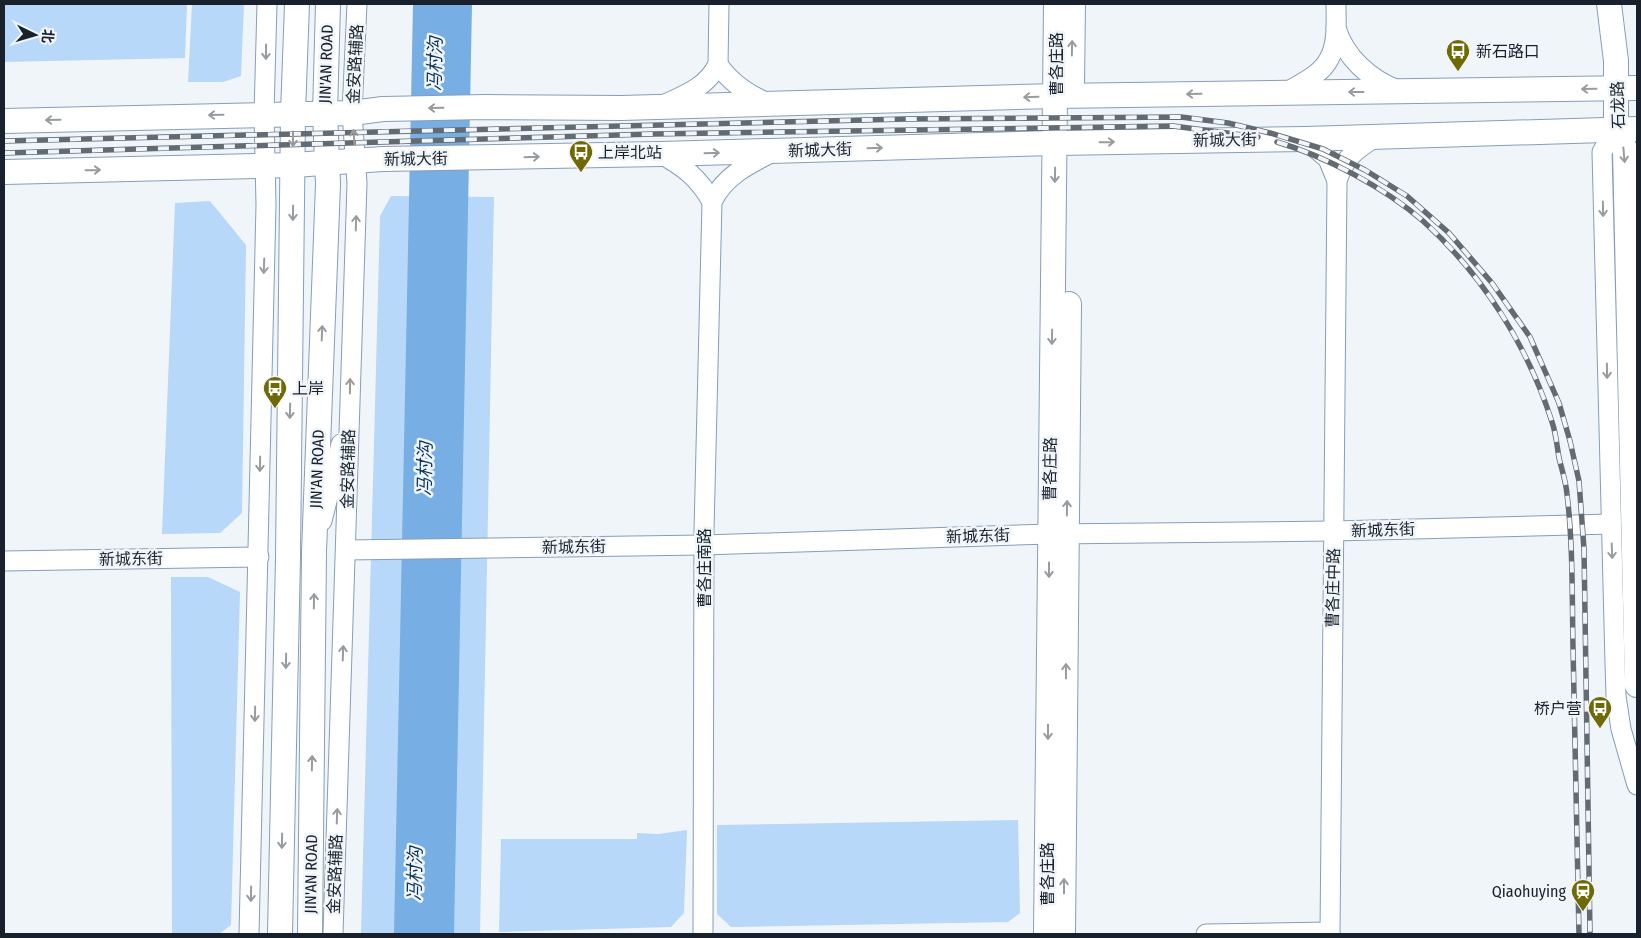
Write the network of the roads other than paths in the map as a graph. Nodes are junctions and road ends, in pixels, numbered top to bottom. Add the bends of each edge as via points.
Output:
1 (267, 4) edge
2 (298, 4) edge
3 (328, 4) edge
4 (357, 4) edge
5 (719, 4) edge
6 (1056, 4) edge
7 (1073, 4) edge
8 (1336, 4) edge
9 (1610, 4) edge
10 (1336, 28) junction
11 (718, 64) junction
12 (1627, 89) edge
13 (1402, 92) junction
14 (1285, 93) junction
15 (1064, 96) junction
16 (770, 104) junction
17 (658, 107) junction
18 (325, 113) junction
19 (352, 113) junction
20 (264, 114) junction
21 (293, 114) junction
22 (4, 121) edge
23 (1626, 129) edge
24 (1376, 137) junction
25 (1305, 139) junction
26 (1063, 143) junction
27 (775, 151) junction
28 (661, 154) junction
29 (356, 162) junction
30 (328, 163) junction
31 (266, 165) junction
32 (293, 165) junction
33 (4, 172) edge
34 (1337, 181) junction
35 (712, 202) junction
36 (350, 408) junction
37 (1611, 524) junction
38 (1333, 531) junction
39 (1058, 534) junction
40 (704, 545) junction
41 (346, 550) junction
42 (314, 552) junction
43 (259, 557) junction
44 (4, 561) edge
45 (1637, 684) edge
46 (1637, 785) edge
47 (1330, 933) edge
48 (249, 934) edge
49 (280, 934) edge
50 (310, 934) edge
51 (333, 934) edge
52 (703, 934) edge
53 (1046, 934) edge
54 (1064, 934) edge
55 (1206, 934) edge

1 -> 20 street
2 - 21 main road, JIN'AN ROAD
3 - 18 main road, JIN'AN ROAD
4 - 19 street, 金安路辅路
5 - 11 street
6 - 15 main road, 曹各庄路
15 -> 7 main road, 曹各庄路
8 - 10 street
9 - 12 main road, 石龙路 via 1616,61
10 - 13 street via 1339,38 1358,64 1382,84
10 - 14 street via 1330,59 1318,72
11 - 16 street via 742,90
11 - 17 street via 702,85
12 -> 13 main road
12 - 23 main road, 石龙路
13 -> 14 main road
14 -> 15 main road
15 -> 16 main road
15 - 26 main road, 曹各庄路
16 - 17 main road
17 -> 19 main road via 485,107 383,109
18 - 19 main road
18 - 21 main road
18 - 30 main road, JIN'AN ROAD
29 -> 19 street, 金安路辅路
20 - 21 main road
20 -> 22 main road
20 - 31 street
21 -> 32 main road, JIN'AN ROAD
23 - 24 main road, 新城大街
23 -> 37 street via 1602,152
23 -> 45 main road, 石龙路
24 - 25 main road, 新城大街
24 - 34 street, 曹各庄中路 via 1352,154 1341,167
26 -> 25 main road, 新城大街
25 - 34 street, 曹各庄中路 via 1328,159
27 -> 26 main road, 新城大街
26 - 39 main road, 曹各庄路
28 -> 27 main road, 新城大街
27 - 35 street via 732,176
29 -> 28 main road, 新城大街
28 - 35 street via 694,176
29 - 30 main road, 新城大街
36 -> 29 street, 金安路辅路
30 - 32 main road, 新城大街
42 -> 30 main road, JIN'AN ROAD
31 - 32 main road, 新城大街
33 -> 31 main road, 新城大街
31 -> 43 street
32 -> 49 main road, JIN'AN ROAD
34 - 38 street, 曹各庄中路
35 - 40 street, 曹各庄南路
36 - 41 street, 金安路辅路
36 - 42 street
37 - 38 street, 新城东街
37 -> 46 street via 1616,696
38 - 39 street, 新城东街
38 - 47 street, 曹各庄中路
39 - 40 street, 新城东街
39 -> 53 main road, 曹各庄路
54 -> 39 main road, 曹各庄路
40 - 41 street, 新城东街
40 - 52 street, 曹各庄南路
51 -> 41 street, 金安路辅路
50 -> 42 main road, JIN'AN ROAD
43 - 44 street, 新城东街
43 -> 48 street
47 - 55 street

